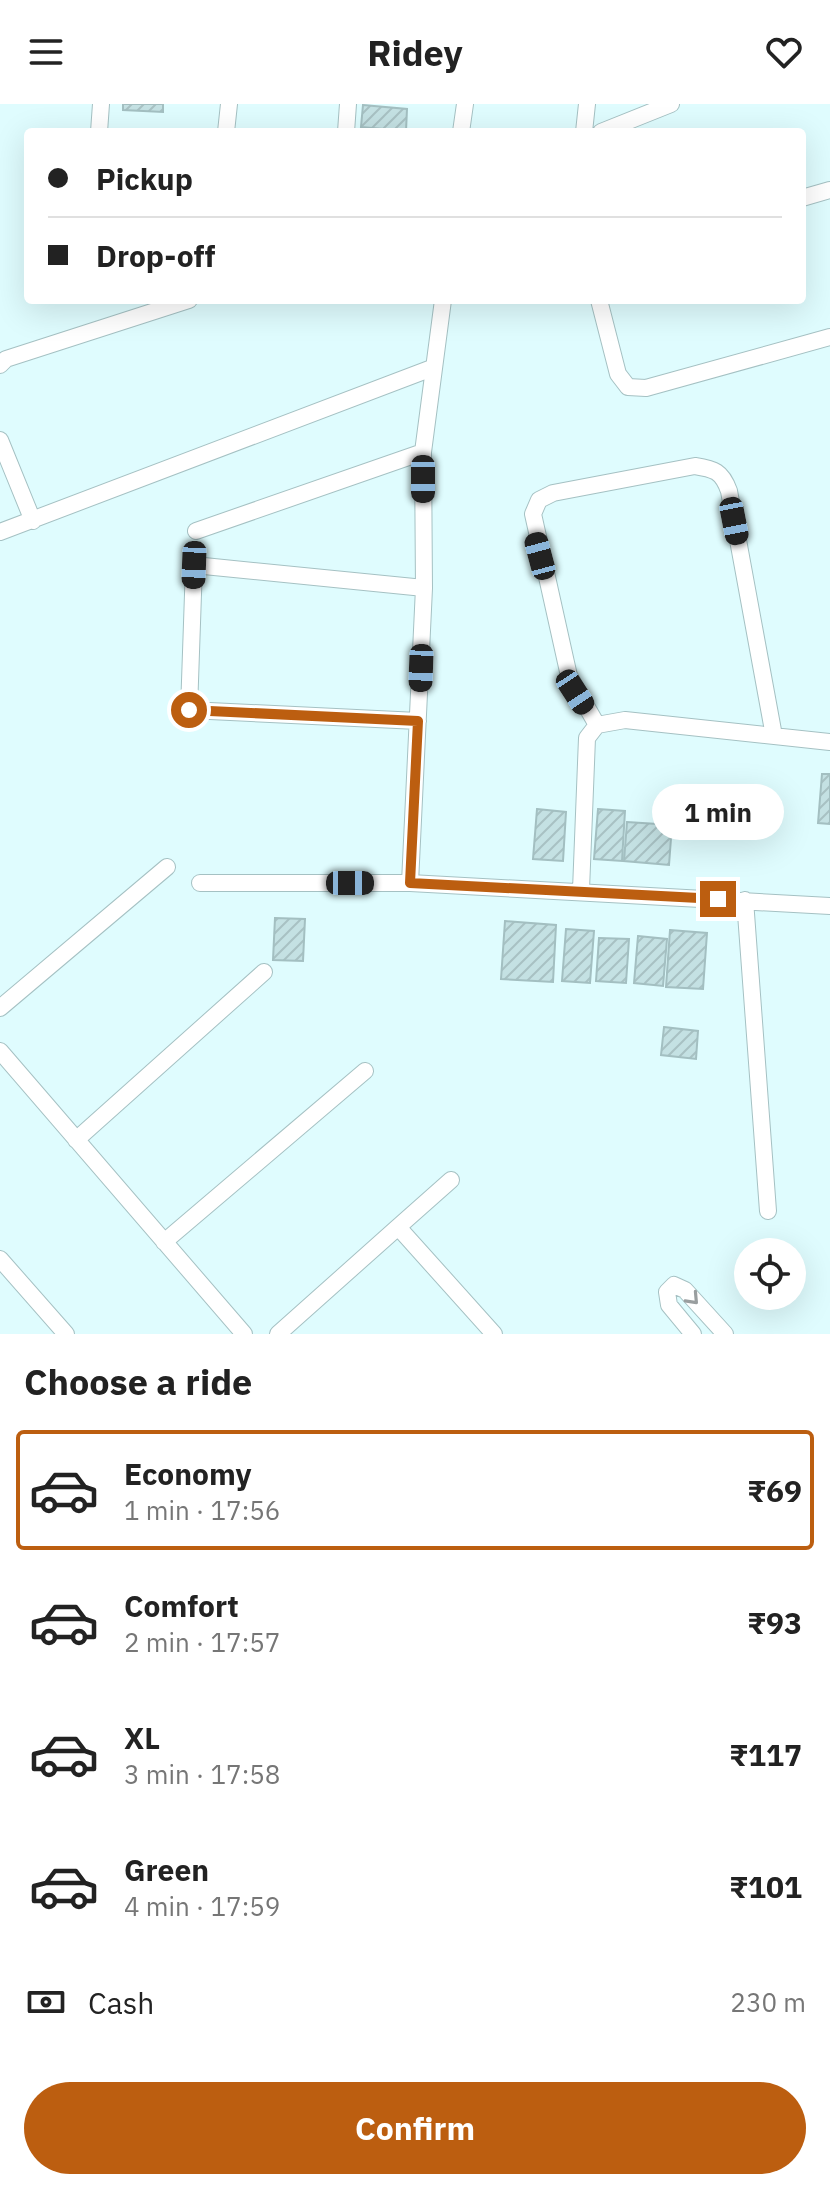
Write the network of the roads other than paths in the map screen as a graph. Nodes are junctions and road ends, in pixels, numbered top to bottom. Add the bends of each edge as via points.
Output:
1 (101, 104) edge
2 (229, 104) edge
3 (348, 104) edge
4 (465, 104) edge
5 (587, 104) edge
6 (671, 104) edge
7 (99, 128) edge
8 (226, 128) edge
9 (346, 128) edge
10 (462, 128) edge
11 (584, 128) edge
12 (611, 128) edge
13 (830, 190) edge
14 (806, 197) edge
15 (177, 304) edge
16 (442, 304) edge
17 (600, 304) edge
18 (830, 337) edge
19 (0, 365) edge
20 (432, 368) junction
21 (0, 440) edge
22 (423, 452) junction
23 (33, 521) junction
24 (196, 531) dead end
25 (0, 532) edge
26 (424, 588) junction
27 (418, 721) junction
28 (597, 725) junction
29 (774, 736) junction
30 (830, 742) edge
31 (167, 867) dead end
32 (200, 883) dead end
33 (410, 883) junction
34 (581, 890) junction
35 (745, 900) junction
36 (830, 906) edge
37 (264, 972) dead end
38 (0, 1008) edge
39 (0, 1051) edge
40 (365, 1071) dead end
41 (76, 1140) junction
42 (451, 1180) dead end
43 (768, 1211) dead end
44 (398, 1227) junction
45 (164, 1242) junction
46 (0, 1259) edge
47 (60, 1332) edge
48 (720, 1332) edge
49 (244, 1334) edge
50 (278, 1334) edge
51 (494, 1334) edge
52 (693, 1334) edge

1 - 7 street
2 - 8 street
3 - 9 street
4 - 10 street
5 - 11 street
6 - 12 street
13 - 14 street
15 - 19 street
16 - 20 street
17 - 18 street via 618,374 628,387 646,388
20 - 22 street
20 - 23 street
21 - 23 street
22 - 24 street
22 - 26 street
23 - 25 street
26 - 27 street
26 - 27 street via 194,565 189,710
27 - 33 street
28 - 29 street via 625,720
28 - 29 street via 569,676 533,514 539,500 553,493 695,466 714,469 729,491
28 - 34 street via 587,738
29 - 30 street
31 - 38 street
32 - 33 street
33 - 34 street
34 - 35 street
35 - 36 street
35 - 43 street
37 - 41 street
39 - 41 street
40 - 45 street
41 - 45 street
42 - 44 street
44 - 50 street
44 - 51 street
45 - 49 street
46 - 47 street
52 -> 48 street via 667,1301 674,1285 685,1290

